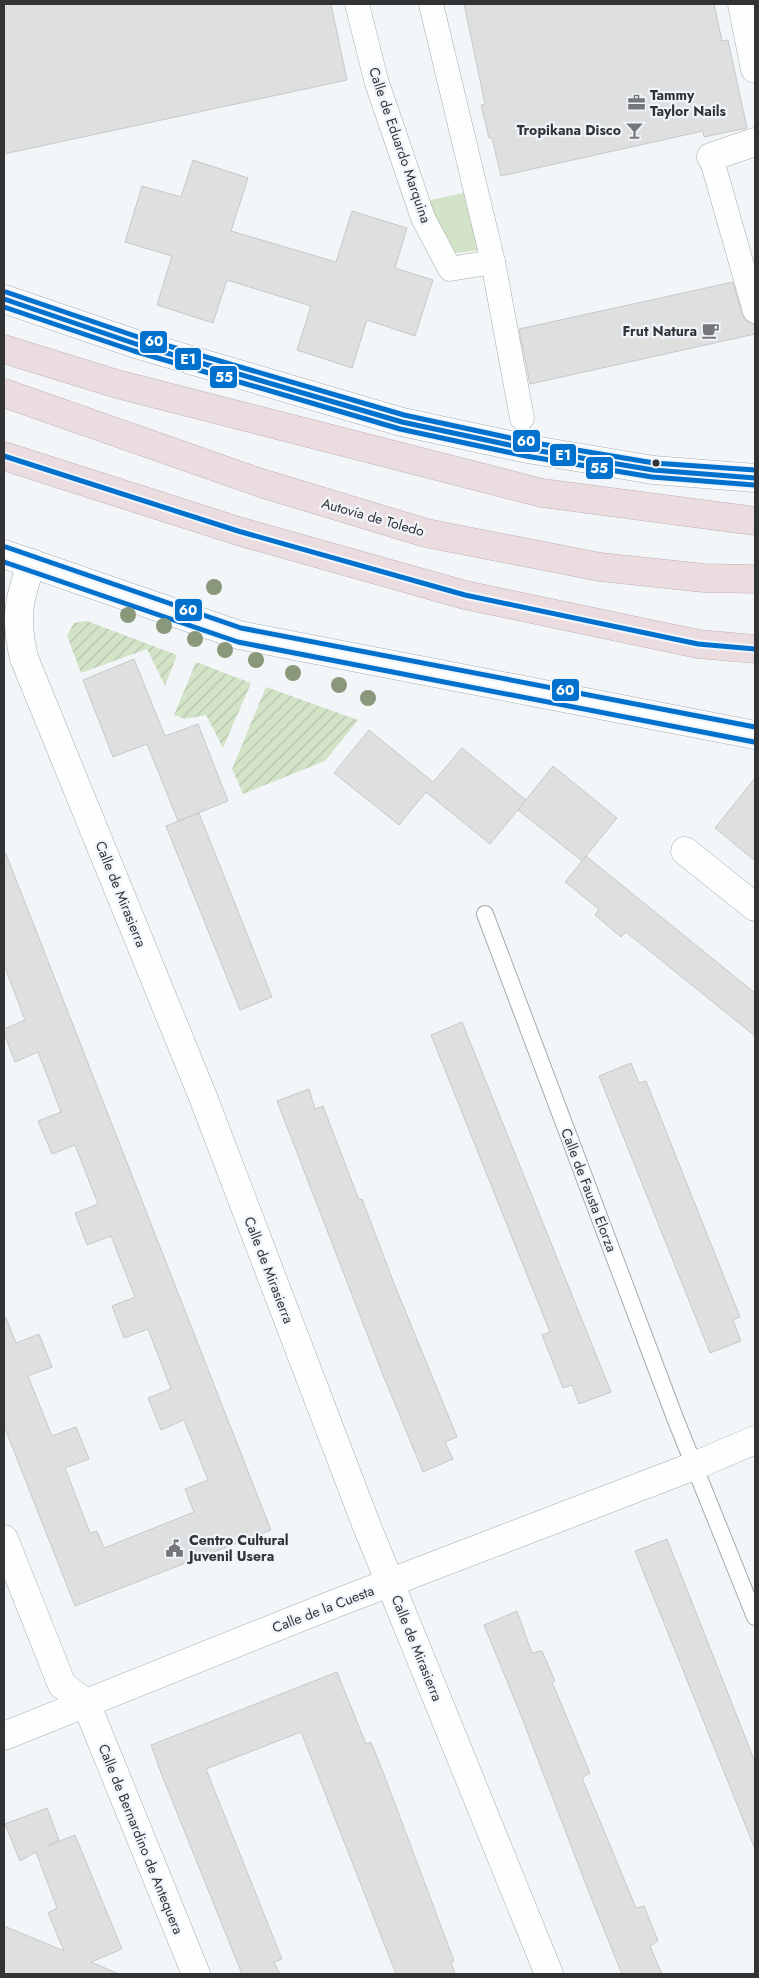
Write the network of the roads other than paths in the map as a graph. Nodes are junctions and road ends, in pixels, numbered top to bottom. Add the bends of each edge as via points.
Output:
1 (357, 4) edge
2 (431, 4) edge
3 (742, 4) edge
4 (755, 69) edge
5 (755, 142) edge
6 (711, 157) joint
7 (493, 262) junction
8 (4, 299) edge
9 (755, 311) edge
10 (4, 349) edge
11 (4, 393) edge
12 (522, 418) dead end
13 (4, 456) edge
14 (755, 478) edge
15 (755, 521) edge
16 (4, 554) edge
17 (32, 563) junction
18 (755, 579) edge
19 (10, 623) edge
20 (755, 649) edge
21 (755, 735) edge
22 (685, 851) dead end
23 (755, 907) edge
24 (485, 914) dead end
25 (755, 1440) edge
26 (694, 1466) junction
27 (4, 1538) edge
28 (390, 1583) junction
29 (755, 1617) edge
30 (86, 1703) junction
31 (4, 1736) edge
32 (196, 1974) edge
33 (549, 1974) edge

1 - 7 street, Calle de Eduardo Marquina via 376,80 423,218 450,269
2 - 7 street
3 - 4 street
5 - 6 street
6 - 9 street
7 - 12 street
8 - 14 street via 136,344 402,422 528,449 653,470
10 - 15 highway via 118,384 542,493
11 - 18 highway, Autovía de Toledo via 261,483 426,533 600,567 704,578
13 - 20 highway via 238,531 465,595 698,644
16 - 17 street
17 - 19 street, Calle de Mirasierra
17 - 21 street via 239,635
19 - 28 street, Calle de Mirasierra via 203,1097
22 - 23 street
24 - 26 lane, Calle de Fausta Elorza
25 - 26 street, Calle de la Cuesta
26 - 28 street, Calle de la Cuesta
26 - 29 lane, Calle de Fausta Elorza
27 - 30 street via 62,1685
28 - 30 street, Calle de la Cuesta
28 - 33 street, Calle de Mirasierra
30 - 31 street, Calle de la Cuesta
30 - 32 street, Calle de Bernardino de Antequera

